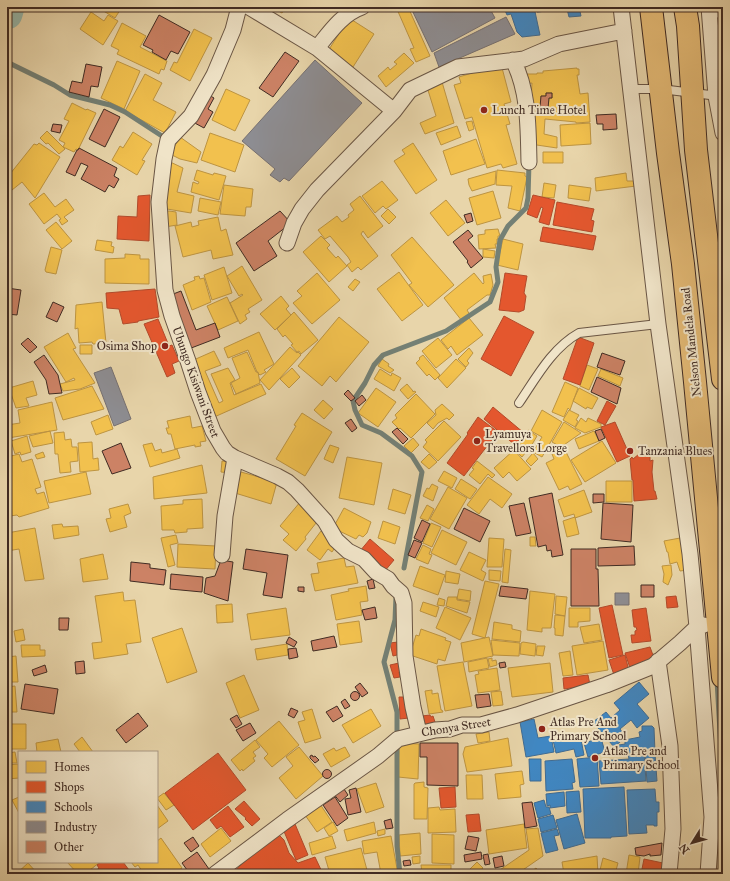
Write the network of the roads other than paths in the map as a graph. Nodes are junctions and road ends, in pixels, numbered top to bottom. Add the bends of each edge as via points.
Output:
1 (239, 7) edge
2 (249, 7) edge
3 (362, 7) edge
4 (621, 7) edge
5 (651, 7) edge
6 (685, 7) edge
7 (714, 11) edge
8 (624, 31) junction
9 (317, 48) junction
10 (513, 60) junction
11 (630, 89) junction
12 (661, 89) junction
13 (692, 94) junction
14 (720, 96) edge
15 (394, 111) junction
16 (723, 131) edge
17 (529, 162) dead end
18 (286, 243) dead end
19 (658, 324) junction
20 (723, 379) edge
21 (519, 403) dead end
22 (235, 458) junction
23 (222, 556) dead end
24 (718, 623) junction
25 (697, 627) junction
26 (658, 661) junction
27 (723, 677) edge
28 (418, 733) junction
29 (214, 874) edge
30 (669, 874) edge
31 (708, 874) edge

1 - 22 street, Ubungo Kisiwani Street via 233,30 210,81 190,116 168,140 159,202 165,290 172,316 214,431 223,448
2 - 9 street
3 - 9 street via 343,18
4 - 8 street
5 - 12 main road, Nelson Mandela Road
6 - 13 main road
7 - 14 street
8 - 10 street via 559,44 524,59
8 - 11 street
9 - 15 street
10 - 15 street via 458,67 410,90
10 - 17 street via 525,93
11 - 12 lane
11 - 19 street
12 - 13 lane
12 - 24 main road, Nelson Mandela Road via 685,287
13 - 14 lane
13 - 20 main road via 696,150
14 - 16 street
15 - 18 street via 316,190 294,223
19 - 21 lane via 579,332 544,366
19 - 25 street via 690,554
22 - 23 street via 225,516
22 - 28 street, Ubungo Kisiwani Street via 277,476 293,486 325,521 336,540 388,579 401,593 404,602 405,656
24 - 25 street
24 - 27 main road, Nelson Mandela Road
25 - 26 street, Chonya Street
25 - 31 street via 712,817
26 - 28 street, Chonya Street via 619,680 517,715 481,725 462,725
26 - 30 street via 670,746 673,829
28 - 29 street, Chonya Street via 398,739

